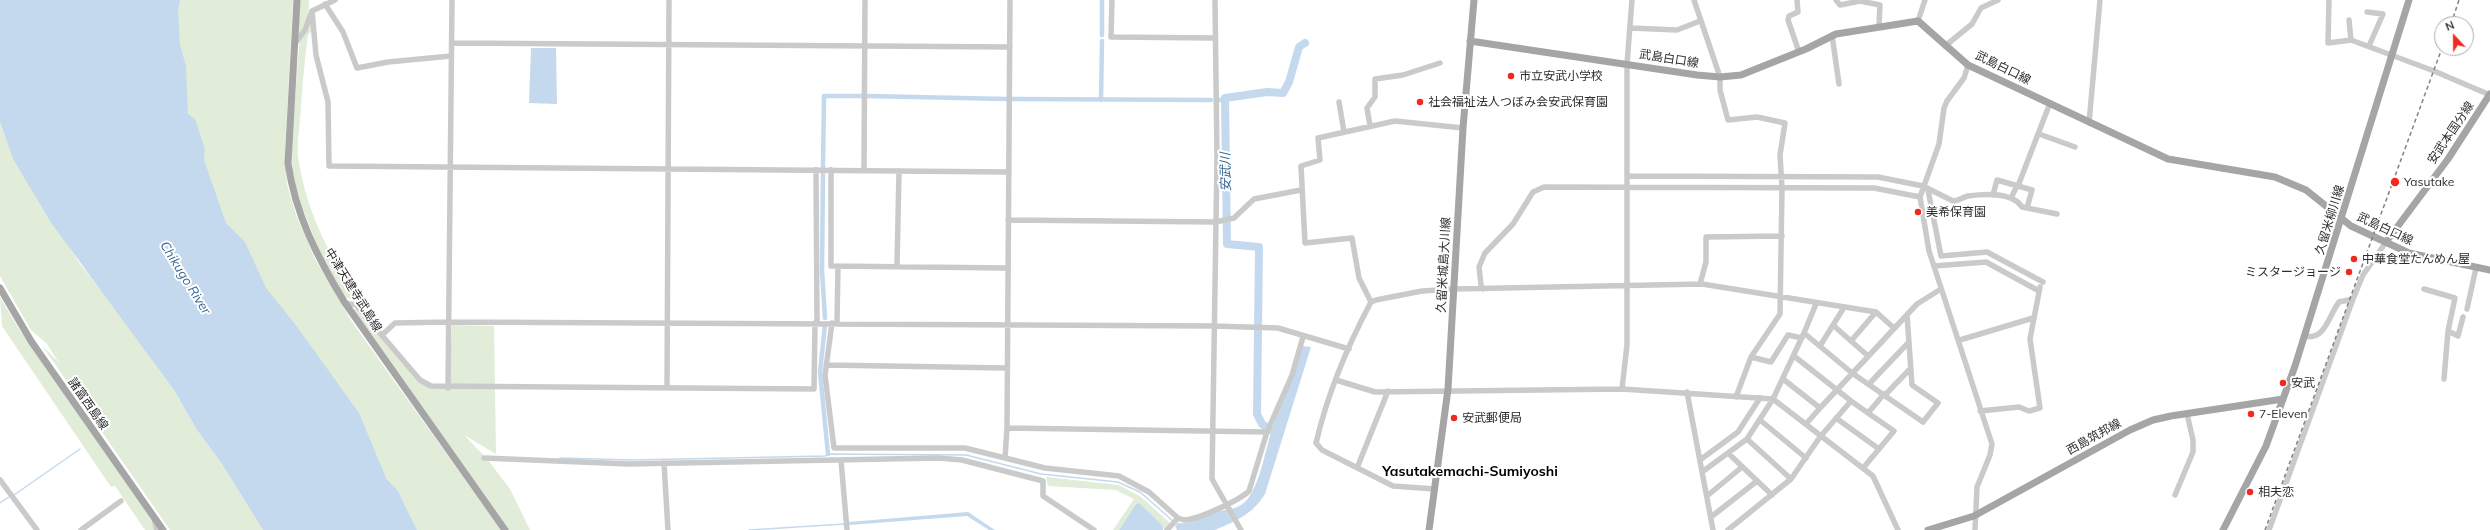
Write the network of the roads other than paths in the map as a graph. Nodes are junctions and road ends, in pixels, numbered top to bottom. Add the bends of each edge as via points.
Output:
1 (297, 0) edge
2 (335, 0) edge
3 (452, 0) edge
4 (669, 0) edge
5 (865, 0) edge
6 (1010, 0) edge
7 (1112, 0) edge
8 (1215, 0) edge
9 (1474, 0) edge
10 (1632, 0) edge
11 (1694, 0) edge
12 (1797, 0) edge
13 (1836, 0) edge
14 (1925, 0) edge
15 (1998, 0) edge
16 (2100, 0) edge
17 (2329, 0) edge
18 (2408, 0) edge
19 (325, 4) junction
20 (312, 11) junction
21 (2367, 12) dead end
22 (2349, 20) dead end
23 (1700, 21) junction
24 (1918, 21) junction
25 (1880, 25) junction
26 (1630, 28) junction
27 (1832, 35) junction
28 (1215, 38) junction
29 (2351, 40) junction
30 (1470, 41) junction
31 (452, 43) junction
32 (669, 43) junction
33 (294, 45) junction
34 (865, 46) junction
35 (1945, 46) junction
36 (2369, 46) junction
37 (1010, 47) junction
38 (1799, 52) junction
39 (2391, 54) junction
40 (451, 56) junction
41 (1440, 63) dead end
42 (1627, 64) junction
43 (1968, 64) junction
44 (1720, 77) junction
45 (1839, 84) dead end
46 (2490, 95) edge
47 (1339, 102) dead end
48 (2050, 103) junction
49 (2089, 123) junction
50 (1370, 126) junction
51 (1463, 128) junction
52 (1344, 132) junction
53 (2039, 134) junction
54 (2075, 147) dead end
55 (451, 168) junction
56 (668, 170) junction
57 (816, 170) junction
58 (831, 170) junction
59 (864, 170) junction
60 (899, 170) junction
61 (1009, 172) junction
62 (1626, 176) junction
63 (1782, 178) junction
64 (1627, 186) junction
65 (2018, 186) junction
66 (1782, 188) junction
67 (1925, 188) junction
68 (1301, 190) junction
69 (1992, 195) junction
70 (1920, 196) junction
71 (2011, 198) junction
72 (2027, 208) junction
73 (2057, 214) dead end
74 (2342, 219) junction
75 (1008, 220) junction
76 (1218, 221) junction
77 (1782, 236) junction
78 (2386, 242) junction
79 (838, 266) junction
80 (897, 266) junction
81 (1934, 266) junction
82 (1007, 268) junction
83 (2476, 268) junction
84 (2490, 270) edge
85 (1700, 284) junction
86 (1625, 285) junction
87 (2041, 287) junction
88 (0, 288) edge
89 (1483, 289) junction
90 (1941, 289) junction
91 (2424, 289) dead end
92 (1454, 290) junction
93 (1782, 298) junction
94 (2353, 299) junction
95 (1371, 302) junction
96 (344, 303) junction
97 (1816, 304) junction
98 (1843, 309) junction
99 (2467, 309) dead end
100 (1876, 312) junction
101 (1907, 315) junction
102 (2463, 317) dead end
103 (2033, 318) junction
104 (449, 322) junction
105 (666, 322) junction
106 (815, 323) junction
107 (834, 323) junction
108 (1006, 324) junction
109 (1214, 326) junction
110 (1834, 326) junction
111 (1894, 328) junction
112 (2448, 331) junction
113 (382, 335) junction
114 (1803, 336) junction
115 (2305, 336) junction
116 (1303, 337) junction
117 (1851, 340) junction
118 (1960, 340) junction
119 (1908, 342) junction
120 (1820, 346) junction
121 (1349, 349) junction
122 (1794, 356) junction
123 (1868, 356) junction
124 (1751, 358) junction
125 (826, 365) junction
126 (1006, 368) junction
127 (1910, 369) junction
128 (1852, 373) junction
129 (1783, 379) junction
130 (2444, 379) dead end
131 (1336, 380) junction
132 (1869, 384) junction
133 (448, 388) junction
134 (667, 388) junction
135 (1448, 389) junction
136 (1622, 389) junction
137 (1837, 389) junction
138 (1388, 391) junction
139 (1687, 392) junction
140 (1884, 395) junction
141 (1736, 397) junction
142 (1760, 398) junction
143 (1773, 399) junction
144 (2283, 399) junction
145 (1851, 401) junction
146 (1820, 408) junction
147 (1980, 411) junction
148 (1868, 413) junction
149 (2187, 414) junction
150 (1836, 418) junction
151 (1760, 420) junction
152 (1806, 424) junction
153 (1006, 428) junction
154 (1213, 430) junction
155 (1267, 432) junction
156 (1735, 434) junction
157 (1820, 437) junction
158 (1745, 441) junction
159 (1879, 449) junction
160 (1728, 453) junction
161 (484, 458) dead end
162 (1005, 458) junction
163 (1806, 458) junction
164 (842, 460) junction
165 (1700, 460) junction
166 (664, 463) junction
167 (1742, 467) junction
168 (1864, 467) junction
169 (1357, 468) junction
170 (1702, 472) junction
171 (1792, 479) junction
172 (0, 480) edge
173 (1757, 481) junction
174 (1435, 489) junction
175 (1772, 495) junction
176 (2175, 495) dead end
177 (1706, 496) junction
178 (121, 501) dead end
179 (1229, 505) junction
180 (153, 516) junction
181 (1974, 516) junction
182 (1711, 517) junction
183 (1178, 518) junction
184 (1168, 528) edge
185 (37, 530) edge
186 (80, 530) edge
187 (157, 530) edge
188 (163, 530) edge
189 (505, 530) edge
190 (668, 530) edge
191 (847, 530) edge
192 (1094, 530) edge
193 (1241, 530) edge
194 (1429, 530) edge
195 (1713, 530) edge
196 (1728, 530) edge
197 (1898, 530) edge
198 (1928, 530) edge
199 (1974, 530) edge
200 (2222, 530) edge
201 (2269, 530) edge

1 - 33 main road, 中津天建寺武島線
2 - 19 street
3 - 31 street
4 - 32 street
5 - 34 street
6 - 37 street
7 - 28 street via 1111,37
8 - 28 street
9 - 30 main road, 久留米城島大川線
10 - 26 street
11 - 23 street
12 - 38 street via 1798,12 1789,16 1788,20
13 - 25 street via 1840,5 1860,1 1880,5
14 - 24 street
15 - 35 street via 1980,8 1972,24
16 - 49 street
17 - 29 street via 2328,43
18 - 39 main road, 久留米柳川線
19 - 20 street
19 - 40 street via 343,32 357,68 388,62
20 - 33 street via 305,30
20 - 55 street via 316,55 328,102 329,166
21 - 36 street via 2382,14
22 - 29 street
23 - 26 street via 1676,30
23 - 44 street
24 - 25 main road, 武島白口線
24 - 35 main road, 武島白口線
25 - 27 main road, 武島白口線
26 - 42 street
27 - 38 main road, 武島白口線
27 - 45 street
28 - 76 street
29 - 36 street
30 - 42 main road, 武島白口線
30 - 51 main road, 久留米城島大川線
31 - 32 street
31 - 40 street
32 - 34 street
32 - 56 street
33 - 96 main road, 中津天建寺武島線 via 288,146 291,185 312,244
34 - 37 street
34 - 59 street
35 - 43 main road, 武島白口線
36 - 39 street
37 - 61 street
38 - 44 main road, 武島白口線 via 1741,75
39 - 46 street
39 - 74 main road, 久留米柳川線
40 - 55 street
41 - 50 street via 1403,74 1375,78 1374,98 1367,108
42 - 44 main road, 武島白口線
42 - 62 street
43 - 48 main road, 武島白口線
43 - 67 street via 1964,78 1945,104 1939,144
44 - 63 street via 1720,90 1728,120 1757,117 1786,123 1780,155
46 - 78 main road, 安武本国分線 via 2448,159
47 - 52 street
48 - 49 main road, 武島白口線
48 - 53 street
49 - 74 main road, 武島白口線 via 2168,159 2275,177 2306,190
50 - 51 street via 1395,121
50 - 52 street
51 - 92 main road, 久留米城島大川線
52 - 68 street via 1318,138 1320,160 1301,166
53 - 54 street
53 - 65 street
55 - 56 street
55 - 104 street
56 - 57 street
56 - 105 street
57 - 58 street
57 - 106 street
58 - 59 street
58 - 79 street via 831,266
59 - 60 street
60 - 61 street
60 - 80 street
61 - 75 street
62 - 63 street
62 - 64 street
63 - 66 street
63 - 67 street via 1878,177
64 - 66 street
64 - 86 street
64 - 89 street via 1544,188 1533,192 1513,224 1485,253 1479,267
65 - 69 street via 1997,180
65 - 71 street
65 - 72 street via 2033,191
66 - 70 street via 1874,188
66 - 77 street
67 - 69 street via 1953,201 1966,196
67 - 70 street
67 - 87 street via 1941,256 1987,252
68 - 76 street via 1254,198 1234,218
68 - 95 street via 1305,243 1352,238 1359,278
69 - 71 street
70 - 81 street
71 - 72 street
72 - 73 street
74 - 78 main road, 武島白口線 via 2351,226
74 - 115 main road, 久留米柳川線
75 - 76 street
75 - 82 street
76 - 109 street
77 - 85 street via 1706,237 1706,262
77 - 93 street
78 - 83 main road, 武島白口線 via 2409,253
78 - 94 street via 2363,275
79 - 80 street
79 - 107 street
80 - 82 street
81 - 87 street via 1986,262
81 - 90 street
82 - 108 street
83 - 84 main road, 武島白口線
83 - 99 street
85 - 86 street
85 - 93 street
86 - 89 street
86 - 136 street via 1627,345
87 - 103 street
88 - 180 main road, 諸富西島線 via 31,341
89 - 92 street
90 - 101 street via 1928,296
90 - 118 street
91 - 112 street via 2455,298
92 - 95 street via 1422,291
92 - 135 main road, 久留米城島大川線
93 - 97 street
93 - 124 street via 1780,314
94 - 115 street via 2339,302 2320,334 2313,338
94 - 201 street
95 - 121 street
96 - 113 street via 356,305
96 - 189 main road, 中津天建寺武島線
97 - 98 street
97 - 114 street
98 - 100 street
98 - 110 street
100 - 111 street
100 - 117 street
101 - 111 street
101 - 119 street
102 - 112 street via 2458,336
103 - 118 street
103 - 147 street via 2030,339 2040,408 2030,411 2018,407
104 - 105 street
104 - 113 street via 395,323
104 - 133 street
105 - 106 street
105 - 134 street
106 - 107 street
106 - 134 street via 814,389
107 - 108 street
107 - 125 street
108 - 109 street
108 - 126 street
109 - 116 street via 1278,328
109 - 154 street
110 - 117 street
110 - 120 street
111 - 123 street
112 - 130 street
113 - 133 street via 420,380 431,386
114 - 120 street
114 - 122 street
114 - 124 street via 1788,335 1771,362
115 - 144 main road, 久留米柳川線
116 - 121 street
116 - 155 street via 1292,375
117 - 123 street
118 - 147 street
119 - 127 street
119 - 132 street
120 - 128 street
121 - 131 street
122 - 129 street
122 - 137 street
123 - 128 street
124 - 141 street
125 - 126 street
125 - 162 street via 834,448 965,448
126 - 153 street
127 - 140 street
127 - 140 street via 1912,385 1938,403 1923,422
128 - 132 street
128 - 137 street
129 - 143 street
129 - 146 street
131 - 138 street via 1375,392
131 - 169 street via 1316,443 1322,450
132 - 140 street
133 - 134 street
135 - 136 street
135 - 138 street
135 - 174 main road, 久留米城島大川線
136 - 139 street
137 - 145 street
137 - 146 street
138 - 169 street
139 - 141 street
139 - 165 street
140 - 148 street
141 - 142 street
142 - 143 street
142 - 156 street
143 - 151 street
143 - 152 street
144 - 149 main road, 西島筑邦線
144 - 200 main road, 久留米柳川線 via 2266,446
145 - 148 street
145 - 150 street
146 - 152 street
147 - 181 street via 1992,449 1977,488
148 - 159 street via 1894,431
149 - 176 street via 2193,440 2192,452
149 - 181 main road, 西島筑邦線 via 2153,420 2132,429
150 - 157 street
150 - 159 street
151 - 158 street
151 - 163 street
152 - 157 street
153 - 154 street
153 - 162 street
154 - 155 street
154 - 179 street via 1212,479
155 - 179 street via 1249,491
156 - 158 street
156 - 165 street
157 - 163 street
157 - 168 street
158 - 160 street
158 - 171 street
159 - 168 street
160 - 167 street
160 - 170 street
161 - 166 street
162 - 183 street via 1045,468 1119,476 1149,492
163 - 171 street
164 - 166 street
164 - 191 street
164 - 192 street via 938,458 995,467 1043,481 1043,496
165 - 170 street
166 - 190 street
167 - 173 street
167 - 177 street
168 - 197 street via 1874,476
169 - 174 street via 1393,486
170 - 177 street
171 - 175 street
172 - 185 street
173 - 175 street
173 - 182 street
174 - 194 main road, 久留米城島大川線
175 - 196 street
177 - 182 street
178 - 186 street
179 - 183 street via 1190,520
179 - 193 street
180 - 187 street
180 - 188 main road, 諸富西島線
181 - 198 main road, 西島筑邦線
181 - 199 street
182 - 195 street
183 - 184 street

